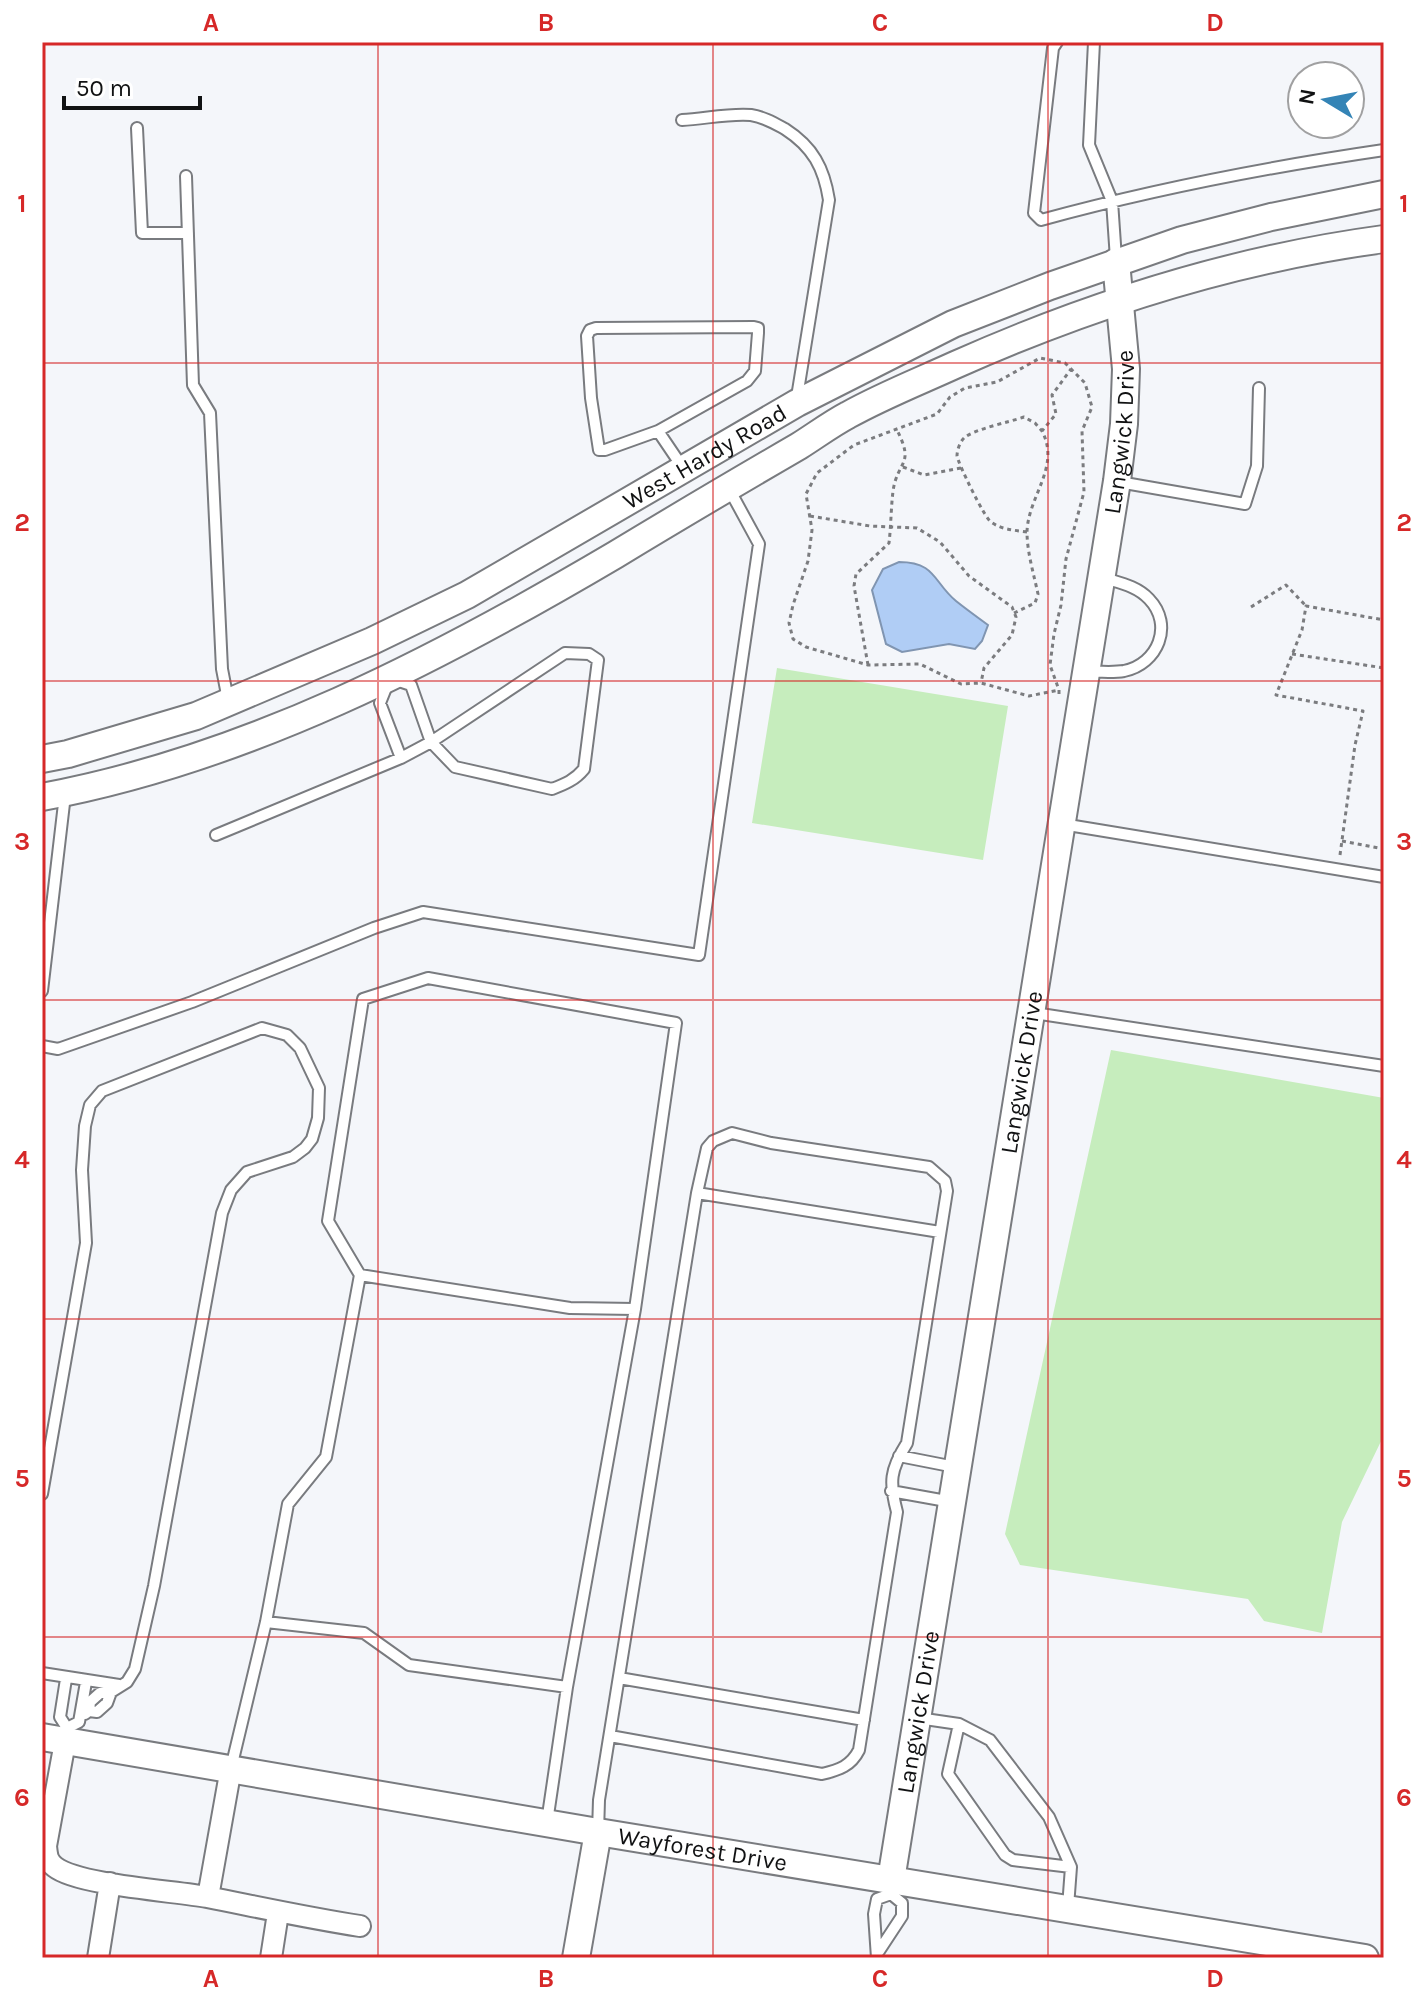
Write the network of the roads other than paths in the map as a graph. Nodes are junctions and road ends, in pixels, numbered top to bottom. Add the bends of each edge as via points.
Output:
1 (1057, 42) edge
2 (1094, 42) edge
3 (682, 120) dead end
4 (137, 128) dead end
5 (1384, 150) edge
6 (186, 176) dead end
7 (1384, 194) edge
8 (1112, 201) junction
9 (188, 233) junction
10 (1384, 239) edge
11 (1116, 262) junction
12 (1120, 299) junction
13 (1259, 388) dead end
14 (797, 403) junction
15 (658, 431) junction
16 (803, 444) junction
17 (683, 468) junction
18 (1117, 481) junction
19 (728, 487) junction
20 (1102, 578) junction
21 (372, 641) junction
22 (1085, 672) junction
23 (390, 678) junction
24 (228, 702) junction
25 (431, 742) junction
26 (68, 754) junction
27 (401, 758) junction
28 (42, 759) edge
29 (53, 795) edge
30 (1061, 824) junction
31 (216, 835) dead end
32 (1384, 877) edge
33 (42, 991) edge
34 (1030, 1012) junction
35 (42, 1046) edge
36 (1384, 1066) edge
37 (697, 1193) junction
38 (940, 1232) junction
39 (360, 1275) junction
40 (635, 1309) junction
41 (48, 1431) edge
42 (899, 1456) junction
43 (957, 1467) junction
44 (891, 1491) junction
45 (42, 1494) edge
46 (952, 1502) junction
47 (266, 1622) junction
48 (42, 1673) edge
49 (619, 1678) junction
50 (66, 1679) junction
51 (86, 1682) junction
52 (567, 1687) junction
53 (115, 1689) junction
54 (84, 1714) junction
55 (917, 1718) junction
56 (864, 1720) junction
57 (959, 1724) junction
58 (58, 1736) edge
59 (610, 1736) junction
60 (231, 1768) junction
61 (547, 1823) junction
62 (598, 1832) junction
63 (1071, 1867) junction
64 (110, 1883) junction
65 (891, 1887) junction
66 (208, 1897) junction
67 (1068, 1909) junction
68 (278, 1913) junction
69 (360, 1926) dead end
70 (1297, 1952) edge
71 (878, 1954) edge
72 (98, 1958) edge
73 (271, 1958) edge
74 (576, 1958) edge
75 (1365, 1958) edge

1 - 8 lane via 1034,213 1041,220
2 - 8 lane via 1089,145
3 - 14 lane via 750,115 769,120 799,138 825,177 829,200
4 - 9 lane via 142,233
5 - 8 lane via 1267,167
6 - 9 lane
7 - 11 street, West Hardy Road via 1271,217
8 - 11 lane
9 - 24 lane via 193,385 210,413
10 - 12 street, West Hardy Road via 1273,258
11 - 12 street, Langwick Drive
11 - 14 street, West Hardy Road via 953,324
12 - 16 street, West Hardy Road via 936,373 849,414
12 - 18 street, Langwick Drive via 1126,369
13 - 18 lane via 1257,466 1245,504
14 - 16 street
14 - 17 street, West Hardy Road
15 - 15 lane via 599,450 591,398 590,330 758,328 753,376
15 - 17 lane
16 - 19 street, West Hardy Road
17 - 21 street, West Hardy Road via 467,595
18 - 20 street, Langwick Drive
19 - 23 street, West Hardy Road
19 - 35 lane via 759,544 699,955 423,912 192,1002 58,1049
20 - 22 street, Langwick Drive
20 - 22 lane via 1134,587 1147,597 1162,619 1161,636 1140,665
21 - 23 street
21 - 24 street, West Hardy Road
22 - 30 street, Langwick Drive
23 - 25 lane via 411,685
23 - 27 lane via 380,703
23 - 29 street, West Hardy Road via 211,750
24 - 26 street, West Hardy Road
25 - 25 lane via 455,767 552,789 577,778 584,769 598,660 589,654 565,653
25 - 27 lane
26 - 28 street, West Hardy Road
26 - 29 street
27 - 31 lane
29 - 33 lane
30 - 32 lane
30 - 34 street, Langwick Drive
34 - 36 lane
34 - 43 street, Langwick Drive
37 - 38 lane
37 - 38 lane via 707,1148 732,1133 929,1167 945,1181 947,1191
37 - 49 lane
38 - 42 lane via 907,1443
39 - 40 lane via 570,1308
39 - 40 lane via 328,1221 363,999 428,978 676,1023
39 - 47 lane via 326,1457 288,1504
40 - 52 lane
41 - 45 lane
41 - 53 lane via 86,1243 82,1170 87,1113 95,1098 262,1028 279,1030 300,1048 319,1088 315,1129 300,1153 247,1172 231,1190 222,1213 154,1586 135,1669
42 - 43 lane
42 - 44 lane
43 - 46 street, Langwick Drive
44 - 46 lane
44 - 56 lane via 897,1512
46 - 55 street, Langwick Drive
47 - 52 lane via 364,1633 409,1665
47 - 60 lane
48 - 50 lane
49 - 56 lane
49 - 59 lane
50 - 51 lane
50 - 58 lane
51 - 53 lane
51 - 54 lane
52 - 61 lane
53 - 54 lane via 97,1712
54 - 58 lane
55 - 57 lane
55 - 65 street, Langwick Drive
56 - 59 lane via 855,1758 822,1774
57 - 63 lane via 990,1740 1049,1817
57 - 63 lane via 948,1774 1005,1855
58 - 60 street, Wayforest Drive
58 - 64 street via 47,1858 70,1874
59 - 62 lane
60 - 61 street, Wayforest Drive
60 - 66 street
61 - 62 street, Wayforest Drive
62 - 65 street, Wayforest Drive
62 - 74 street
63 - 67 lane
64 - 66 street
64 - 72 street
65 - 67 street, Wayforest Drive
65 - 71 lane via 877,1899 874,1914
65 - 71 lane via 902,1903 902,1916
66 - 68 street
67 - 70 street, Wayforest Drive
68 - 69 street
68 - 73 street
70 - 75 street, Wayforest Drive

